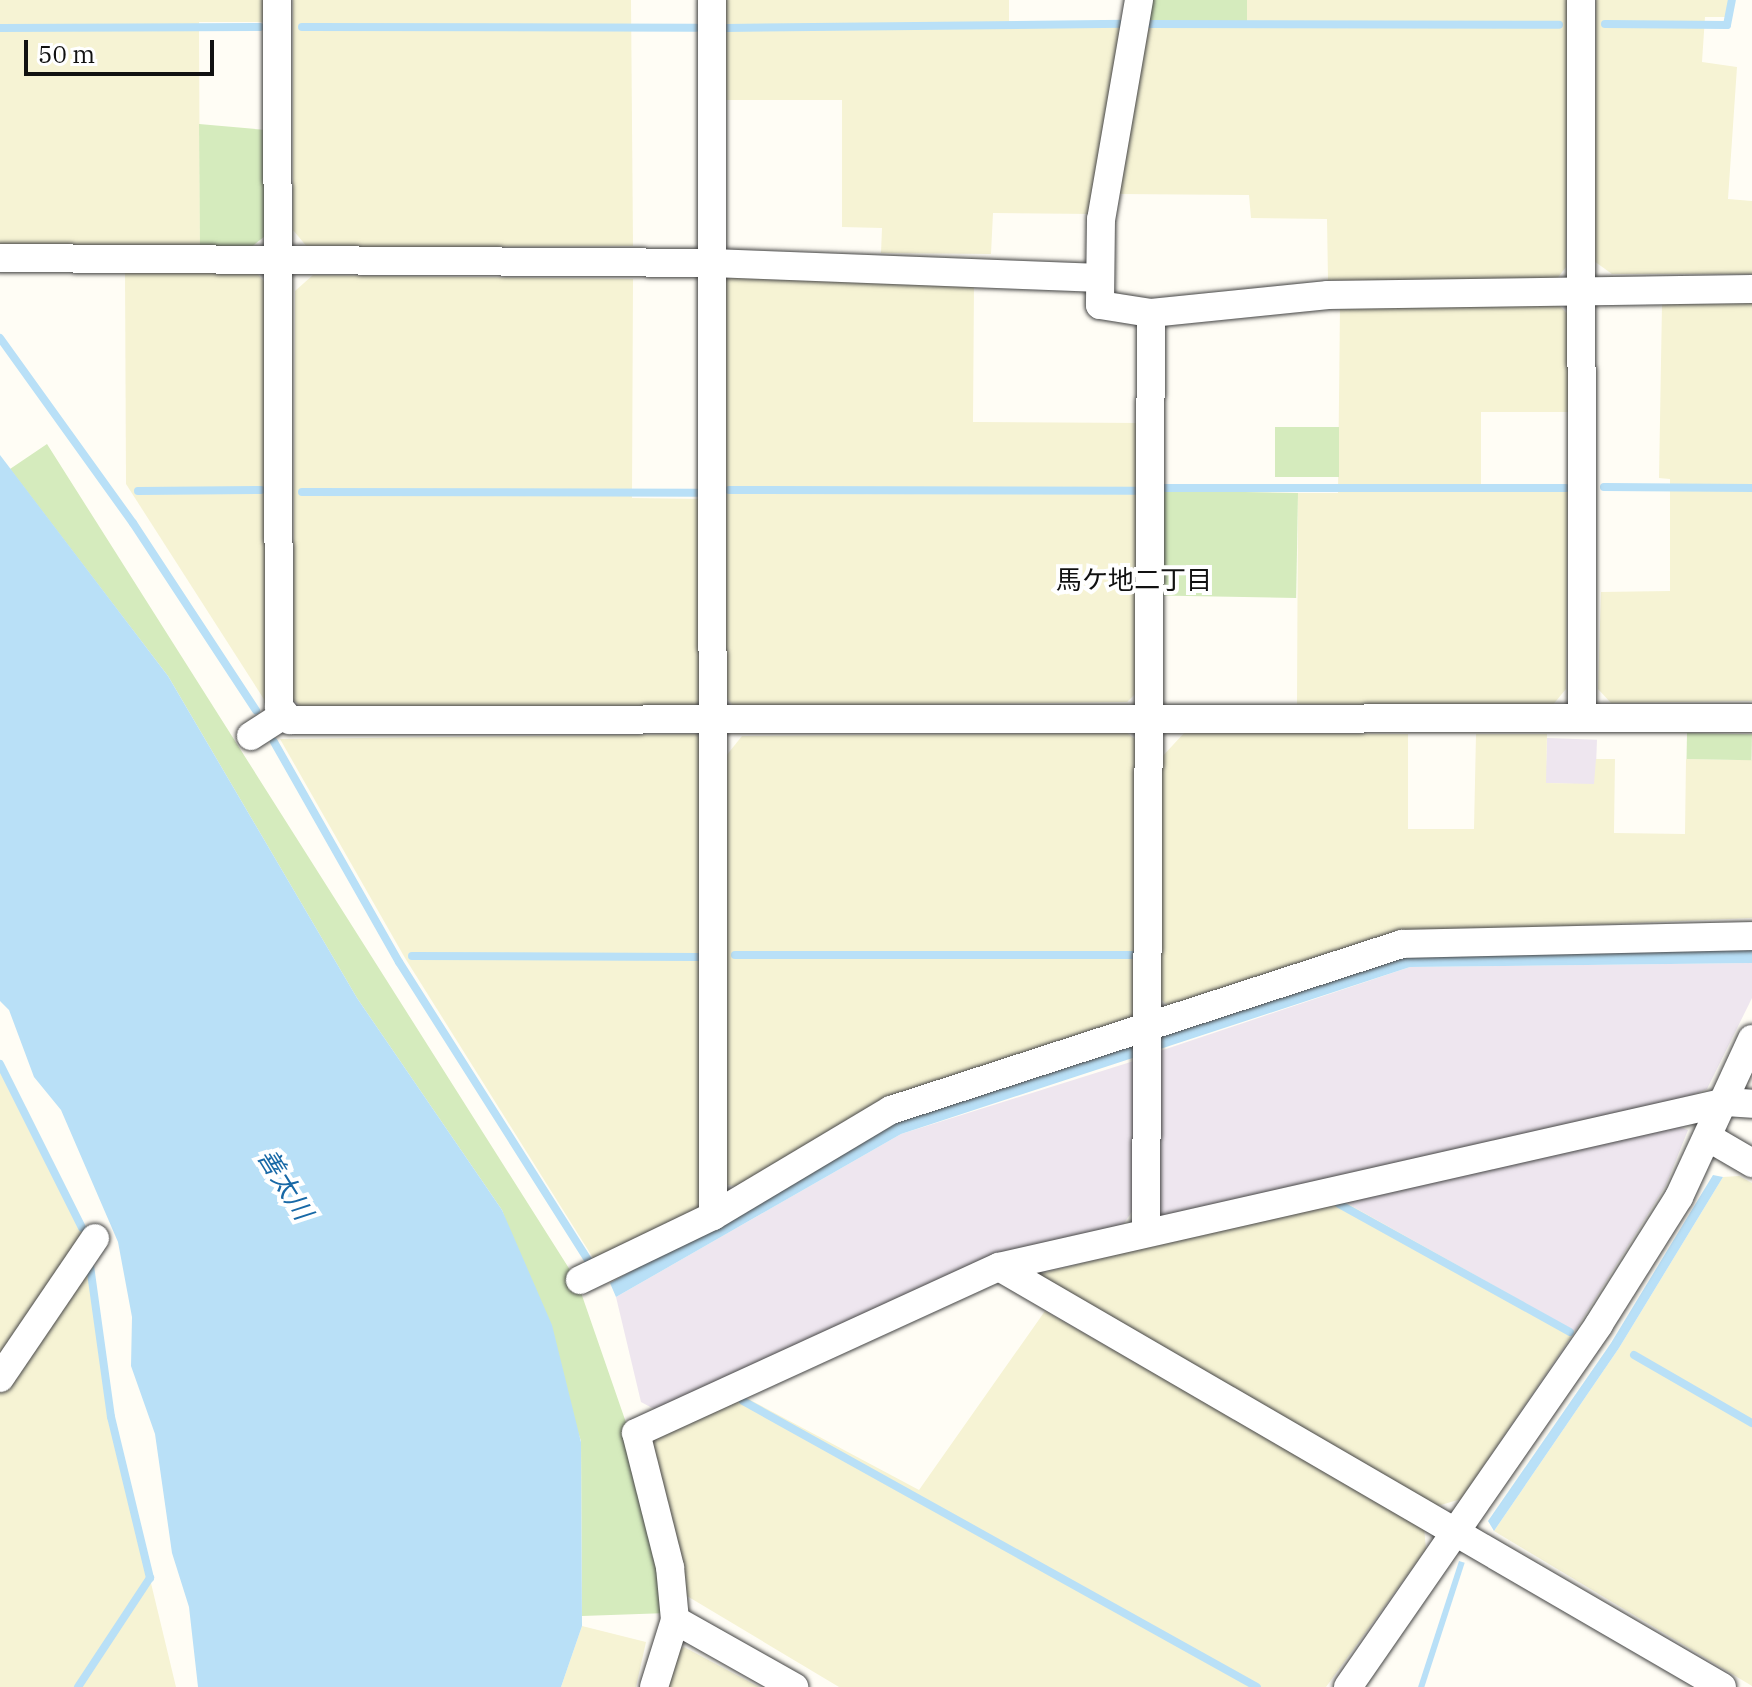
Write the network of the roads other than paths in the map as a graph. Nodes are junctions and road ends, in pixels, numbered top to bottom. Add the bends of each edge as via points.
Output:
1 (277, 0) edge
2 (712, 0) edge
3 (1139, 0) edge
4 (1581, 0) edge
5 (0, 258) edge
6 (280, 260) junction
7 (713, 263) junction
8 (1100, 278) junction
9 (1752, 289) edge
10 (1581, 293) junction
11 (1151, 313) junction
12 (285, 714) junction
13 (1582, 718) junction
14 (1752, 718) edge
15 (1149, 722) junction
16 (714, 723) junction
17 (251, 736) dead end
18 (1752, 936) edge
19 (1149, 1030) junction
20 (1752, 1039) edge
21 (1739, 1103) edge
22 (1709, 1138) junction
23 (1752, 1163) edge
24 (713, 1216) junction
25 (1146, 1233) junction
26 (95, 1238) dead end
27 (999, 1267) junction
28 (580, 1280) dead end
29 (0, 1378) edge
30 (1458, 1532) junction
31 (675, 1620) junction
32 (1709, 1684) edge
33 (654, 1687) edge
34 (794, 1687) edge
35 (1348, 1687) edge

1 - 6 street
2 - 7 street
3 - 8 street via 1101,219
4 - 10 street
5 - 6 street
6 - 7 street
6 - 12 street via 279,707
7 - 8 street
7 - 16 street
8 - 11 street via 1100,305
9 - 10 street
10 - 11 street via 1328,295
10 - 13 street
11 - 15 street
12 - 16 street via 290,720
12 - 17 street
13 - 14 street
13 - 15 street
15 - 16 street
15 - 19 street
16 - 24 street
18 - 19 street via 1402,944
19 - 24 street via 891,1110
19 - 25 street
20 - 21 street
21 - 22 street
21 - 25 street
22 - 23 street
22 - 30 street via 1679,1197 1599,1324
24 - 28 street
25 - 27 street
26 - 29 street
27 - 30 street
27 - 31 street via 636,1433 670,1567
30 - 32 street
30 - 35 street
31 - 33 street
31 - 34 street

